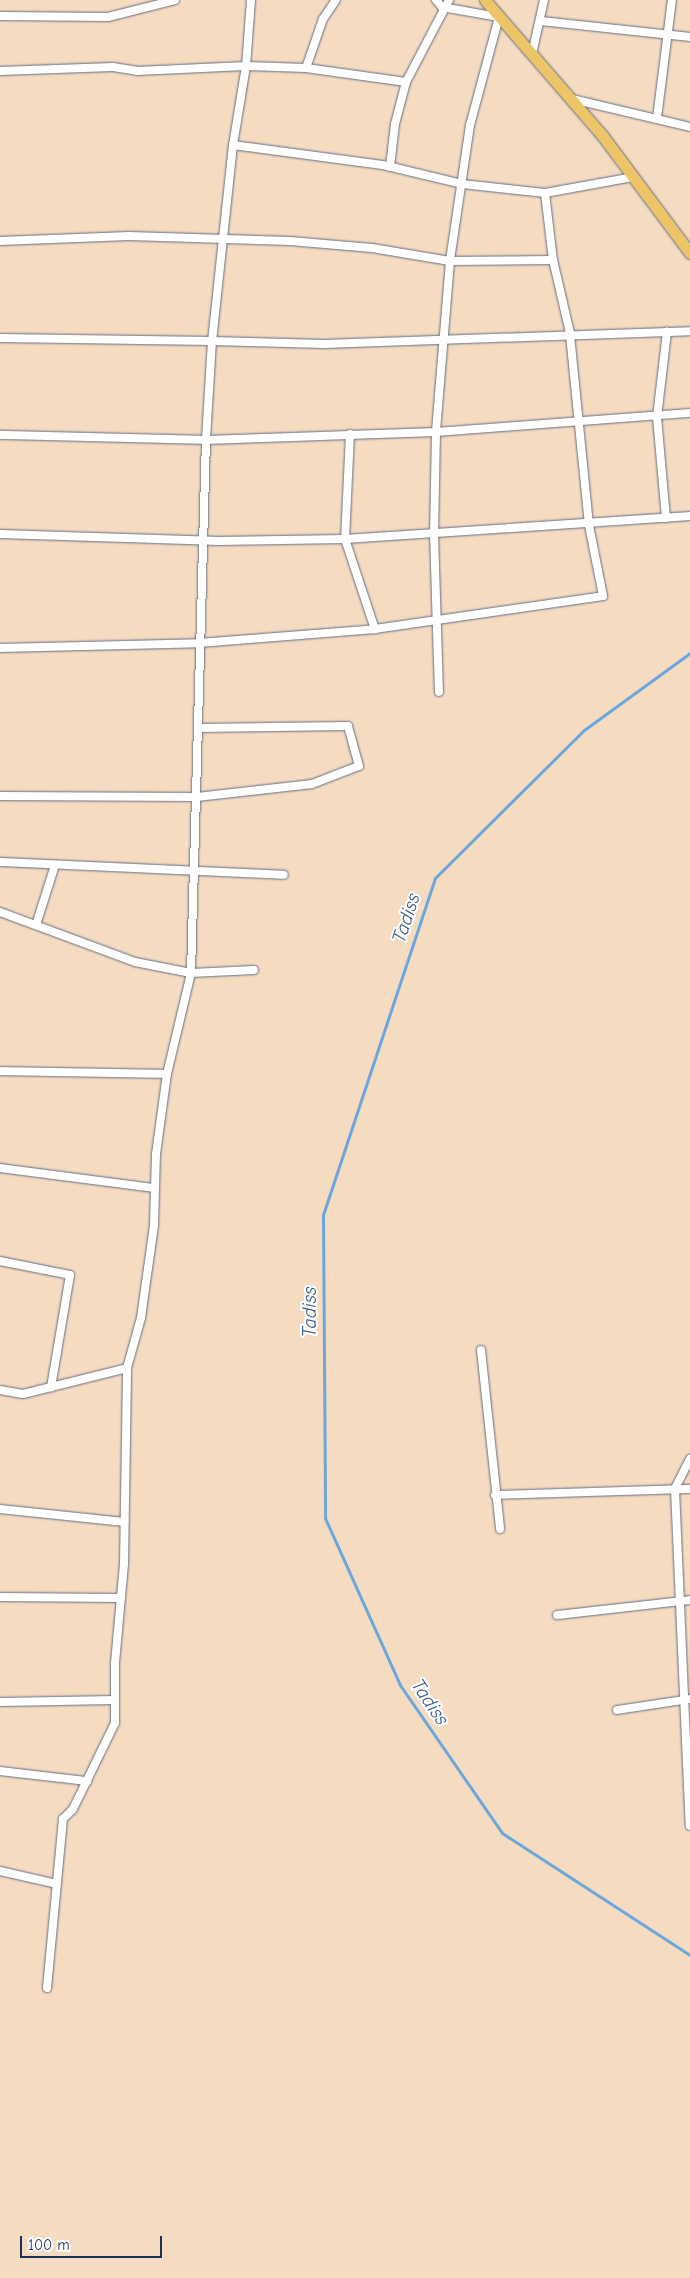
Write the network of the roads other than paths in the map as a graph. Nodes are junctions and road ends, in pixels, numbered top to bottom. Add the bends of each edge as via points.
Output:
1 (175, 0) edge
2 (251, 0) edge
3 (336, 0) edge
4 (436, 0) edge
5 (448, 0) edge
6 (485, 0) edge
7 (544, 0) edge
8 (672, 0) edge
9 (442, 7) junction
10 (0, 16) edge
11 (499, 17) junction
12 (540, 21) junction
13 (669, 33) junction
14 (690, 37) edge
15 (532, 54) junction
16 (246, 66) junction
17 (306, 68) junction
18 (0, 70) edge
19 (406, 82) junction
20 (572, 99) junction
21 (657, 118) junction
22 (690, 127) edge
23 (233, 145) junction
24 (390, 167) junction
25 (633, 177) junction
26 (462, 184) junction
27 (545, 193) junction
28 (224, 240) junction
29 (0, 241) edge
30 (690, 254) edge
31 (553, 260) junction
32 (450, 261) junction
33 (667, 332) junction
34 (690, 332) edge
35 (570, 333) junction
36 (0, 338) edge
37 (212, 340) junction
38 (444, 341) junction
39 (690, 413) edge
40 (657, 417) junction
41 (578, 420) junction
42 (436, 432) junction
43 (350, 434) junction
44 (0, 435) edge
45 (206, 440) junction
46 (690, 516) edge
47 (666, 518) junction
48 (589, 525) junction
49 (0, 534) edge
50 (434, 534) junction
51 (203, 538) junction
52 (346, 539) junction
53 (437, 621) junction
54 (375, 629) junction
55 (199, 643) junction
56 (0, 648) edge
57 (439, 692) dead end
58 (198, 728) junction
59 (0, 796) edge
60 (197, 797) junction
61 (0, 862) edge
62 (55, 865) junction
63 (192, 873) junction
64 (284, 875) dead end
65 (0, 912) edge
66 (36, 925) junction
67 (254, 970) dead end
68 (191, 973) junction
69 (0, 1071) edge
70 (167, 1074) junction
71 (0, 1168) edge
72 (155, 1188) junction
73 (0, 1261) edge
74 (481, 1350) dead end
75 (128, 1368) junction
76 (51, 1387) junction
77 (0, 1390) edge
78 (690, 1459) edge
79 (690, 1488) edge
80 (675, 1489) junction
81 (495, 1495) junction
82 (0, 1509) edge
83 (124, 1522) junction
84 (500, 1529) dead end
85 (0, 1597) edge
86 (121, 1598) junction
87 (686, 1600) edge
88 (557, 1615) dead end
89 (686, 1699) edge
90 (115, 1700) junction
91 (0, 1702) edge
92 (616, 1710) dead end
93 (0, 1771) edge
94 (87, 1781) junction
95 (690, 1826) edge
96 (0, 1871) edge
97 (57, 1884) junction
98 (47, 1988) dead end

1 - 10 street via 108,18
2 - 16 street
3 - 17 street via 323,18
4 - 9 street
5 - 9 street
6 - 11 main road
7 - 12 street
8 - 13 street
9 - 11 street
9 - 19 street
11 - 15 main road
11 - 26 street via 476,98
12 - 13 street
12 - 15 street
13 - 14 street
13 - 21 street
15 - 20 main road
16 - 17 street
16 - 18 street
16 - 23 street
17 - 19 street
19 - 24 street via 395,124
20 - 21 street
20 - 25 main road
21 - 22 street
23 - 24 street
23 - 28 street
24 - 26 street
25 - 27 street
25 - 30 main road
26 - 27 street
26 - 32 street
27 - 31 street
28 - 29 street via 129,236
28 - 32 street via 355,246
28 - 37 street
31 - 32 street
31 - 35 street
32 - 38 street
33 - 34 street
33 - 35 street
33 - 40 street
35 - 38 street
35 - 41 street
36 - 37 street
37 - 38 street via 324,344
37 - 45 street
38 - 42 street
39 - 40 street
40 - 41 street
40 - 47 street
41 - 42 street
41 - 48 street
42 - 43 street
42 - 50 street
43 - 45 street
43 - 52 street
44 - 45 street
45 - 51 street
46 - 47 street
47 - 48 street
48 - 50 street
48 - 53 street via 603,596
49 - 51 street
50 - 52 street
50 - 53 street
51 - 52 street
51 - 55 street
52 - 54 street
53 - 54 street
53 - 57 street
54 - 55 street
55 - 56 street
55 - 58 street
58 - 60 street
58 - 60 street via 348,726 359,766 312,784
59 - 60 street
60 - 63 street
61 - 62 street
62 - 63 street
62 - 66 street
63 - 64 street
63 - 68 street
65 - 66 street
66 - 68 street via 135,962
67 - 68 street
68 - 70 street
69 - 70 street
70 - 72 street
71 - 72 street
72 - 75 street via 154,1224 141,1318
73 - 76 street via 70,1275
74 - 81 street
75 - 76 street
75 - 83 street
76 - 77 street via 24,1394
78 - 80 street
79 - 80 street
80 - 81 street
80 - 87 street
81 - 84 street
82 - 83 street
83 - 86 street
85 - 86 street
86 - 90 street
87 - 88 street
87 - 89 street
89 - 92 street
89 - 95 street
90 - 91 street
90 - 94 street via 115,1722
93 - 94 street
94 - 97 street via 73,1809 63,1819
96 - 97 street
97 - 98 street

